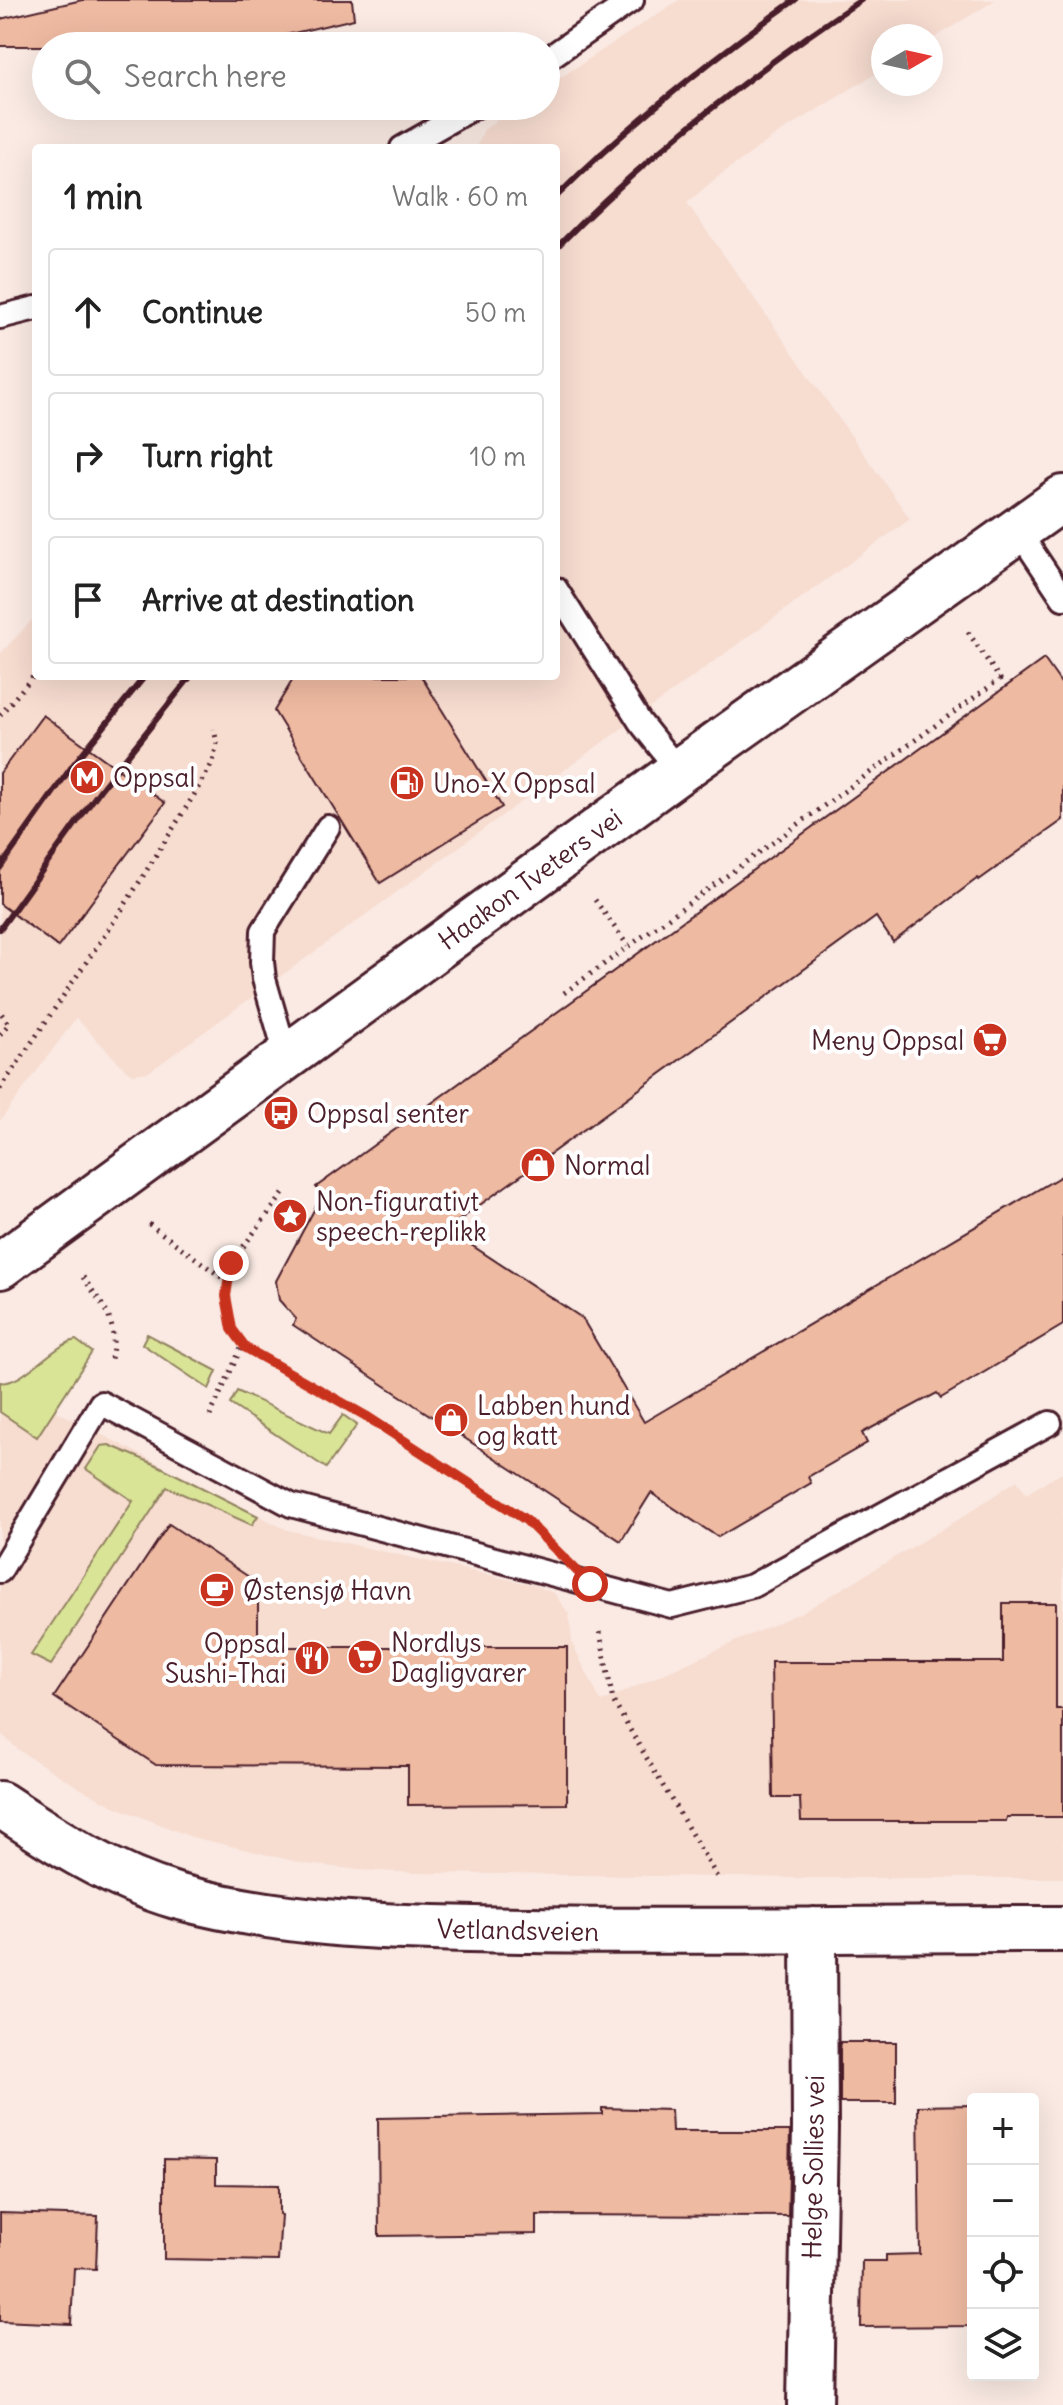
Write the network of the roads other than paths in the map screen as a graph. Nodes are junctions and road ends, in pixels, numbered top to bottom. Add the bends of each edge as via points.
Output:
1 (632, 0) edge
2 (560, 50) edge
3 (451, 120) edge
4 (409, 144) edge
5 (32, 309) edge
6 (0, 317) edge
7 (1063, 498) edge
8 (1017, 529) junction
9 (560, 595) edge
10 (1063, 598) edge
11 (679, 771) junction
12 (328, 827) dead end
13 (286, 1055) junction
14 (0, 1266) edge
15 (1050, 1423) dead end
16 (0, 1571) edge
17 (0, 1804) edge
18 (1063, 1929) edge
19 (814, 1930) junction
20 (810, 2405) edge

1 - 2 lane
3 - 4 lane
5 - 6 lane
7 - 8 street, Haakon Tveters vei
8 - 10 lane
8 - 11 street, Haakon Tveters vei
9 - 11 lane via 640,722
11 - 13 street, Haakon Tveters vei
12 - 13 lane via 263,931 264,979
13 - 14 street, Haakon Tveters vei
15 - 16 lane via 752,1586 672,1606 291,1505 101,1403
17 - 19 street, Vetlandsveien via 104,1867 175,1895 267,1916 371,1927
18 - 19 street, Vetlandsveien
19 - 20 street, Helge Sollies vei

